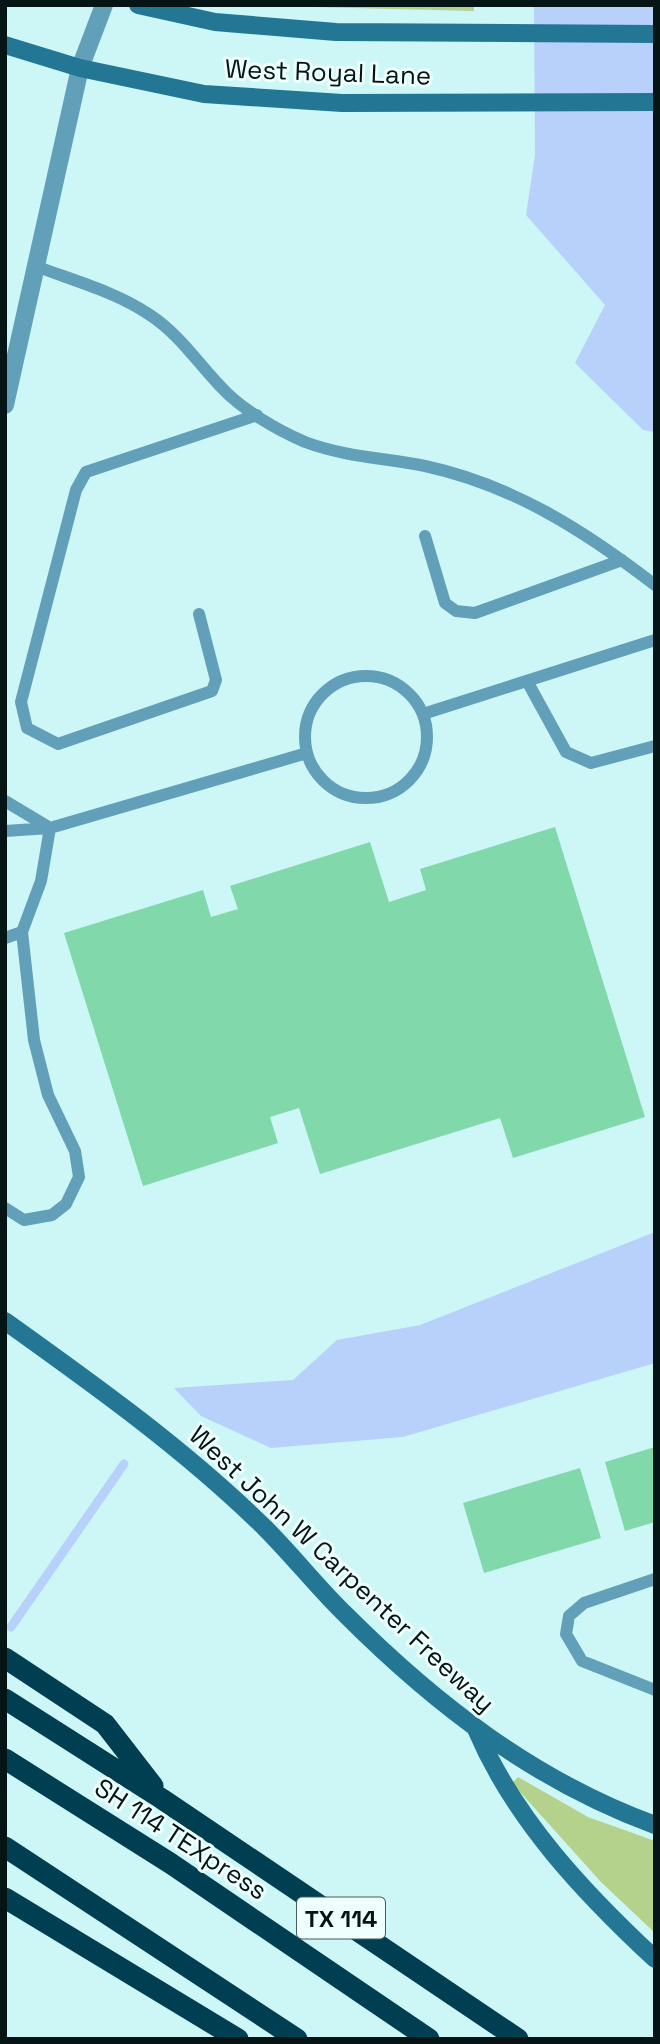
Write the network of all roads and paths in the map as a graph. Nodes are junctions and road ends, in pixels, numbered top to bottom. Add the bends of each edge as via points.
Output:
1 (104, 5) edge
2 (138, 5) edge
3 (655, 34) edge
4 (5, 45) edge
5 (80, 68) junction
6 (655, 102) edge
7 (38, 267) junction
8 (8, 384) edge
9 (5, 405) edge
10 (257, 415) junction
11 (425, 536) dead end
12 (622, 560) junction
13 (655, 585) edge
14 (199, 614) dead end
15 (655, 640) edge
16 (527, 681) junction
17 (423, 714) junction
18 (655, 746) edge
19 (307, 753) junction
20 (5, 801) edge
21 (50, 828) junction
22 (5, 831) edge
23 (22, 932) junction
24 (5, 938) edge
25 (5, 1208) edge
26 (5, 1321) edge
27 (655, 1579) edge
28 (5, 1658) edge
29 (655, 1690) edge
30 (5, 1699) edge
31 (476, 1729) junction
32 (5, 1759) edge
33 (162, 1799) junction
34 (655, 1825) edge
35 (5, 1847) edge
36 (7, 1900) edge
37 (655, 1959) edge
38 (238, 2039) edge
39 (297, 2039) edge
40 (429, 2039) edge
41 (518, 2039) edge

1 - 5 street
2 - 3 main road, West Royal Lane via 215,22 323,31
4 - 5 main road, West Royal Lane
5 - 6 main road, West Royal Lane via 204,94 342,103
5 - 7 street
7 - 8 street
7 - 10 lane via 152,315 190,349 222,389
8 - 9 street
10 - 12 lane via 305,441 363,459 426,467 547,509
10 - 14 lane via 86,472 76,490 21,702 27,728 58,744 212,691 216,680
11 - 12 lane via 445,603 456,611 475,613
12 - 13 lane
15 - 16 lane
16 - 17 lane
16 - 18 lane via 566,752 591,763
17 - 19 lane via 412,697 387,681 357,677 338,683 321,696 310,713
17 - 19 lane via 427,743 418,771 404,786 386,795 366,799 346,795 315,771
19 - 21 lane
20 - 21 lane
21 - 22 lane
21 - 23 lane via 41,881
23 - 24 lane
23 - 25 lane via 34,1040 48,1095 75,1151 79,1177 66,1203 52,1215 24,1220
26 - 31 main road, West John W Carpenter Freeway via 87,1379 215,1482 345,1614
27 - 29 lane via 584,1603 569,1616 566,1634 582,1661
28 - 33 highway via 105,1724
30 - 33 highway, TX 114
31 - 34 main road via 568,1788
31 - 37 main road, West John W Carpenter Freeway via 514,1802 598,1906
32 - 40 highway, SH 114 TEXpress via 170,1863
33 - 41 highway, TX 114
35 - 39 highway
36 - 38 highway

